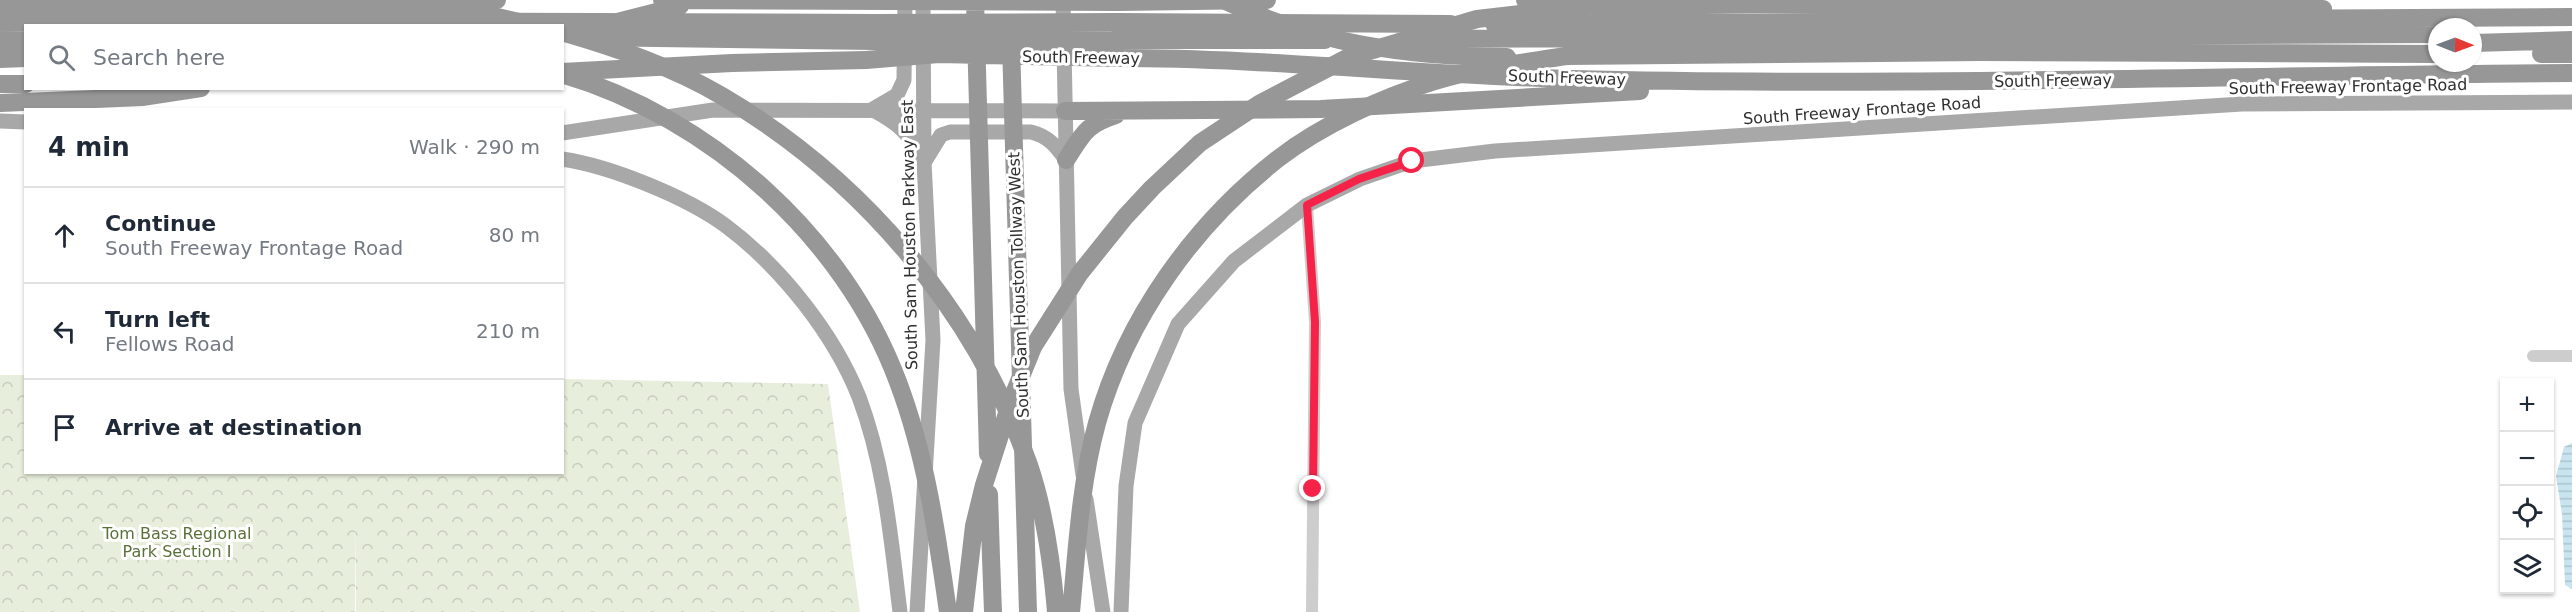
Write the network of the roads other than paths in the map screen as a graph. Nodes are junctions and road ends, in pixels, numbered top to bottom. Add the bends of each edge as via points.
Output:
1 (497, 0) edge
2 (653, 0) edge
3 (661, 0) edge
4 (693, 0) edge
5 (905, 0) edge
6 (923, 0) edge
7 (975, 0) edge
8 (1012, 0) edge
9 (1063, 0) edge
10 (1224, 0) edge
11 (1267, 0) edge
12 (1524, 0) edge
13 (0, 6) edge
14 (1587, 6) junction
15 (428, 8) junction
16 (2572, 17) edge
17 (2428, 20) edge
18 (0, 23) edge
19 (493, 24) edge
20 (528, 24) edge
21 (564, 25) edge
22 (2428, 26) edge
23 (2482, 26) edge
24 (2482, 26) edge
25 (875, 32) junction
26 (2428, 34) edge
27 (2572, 34) edge
28 (564, 35) edge
29 (564, 35) edge
30 (564, 36) edge
31 (1116, 40) junction
32 (2572, 40) edge
33 (0, 41) edge
34 (24, 41) edge
35 (2482, 43) edge
36 (2428, 44) edge
37 (2171, 52) junction
38 (2428, 54) edge
39 (2482, 54) edge
40 (2572, 54) edge
41 (1566, 56) junction
42 (0, 58) edge
43 (24, 58) edge
44 (564, 73) edge
45 (2572, 73) edge
46 (564, 74) edge
47 (1810, 82) junction
48 (0, 84) edge
49 (24, 84) edge
50 (188, 90) edge
51 (2572, 102) edge
52 (0, 103) edge
53 (873, 109) junction
54 (924, 110) junction
55 (1132, 110) junction
56 (1065, 111) junction
57 (0, 121) edge
58 (24, 122) edge
59 (564, 133) edge
60 (564, 159) edge
61 (1066, 160) junction
62 (924, 162) junction
63 (1307, 205) junction
64 (2533, 356) dead end
65 (2572, 356) edge
66 (900, 612) edge
67 (917, 612) edge
68 (948, 612) edge
69 (964, 612) edge
70 (991, 612) edge
71 (1029, 612) edge
72 (1056, 612) edge
73 (1071, 612) edge
74 (1103, 612) edge
75 (1121, 612) edge
76 (1312, 612) edge

1 - 15 highway, bridge
2 - 3 highway
3 - 11 highway, bridge
4 - 28 highway, bridge via 609,26
5 - 53 main road via 904,80 897,95
6 - 54 main road, South Sam Houston Parkway East
7 - 70 highway, bridge
8 - 71 highway, South Sam Houston Tollway West, bridge
9 - 56 main road
10 - 41 highway, bridge via 1286,27 1345,43 1478,57
12 - 14 highway, bridge
13 - 15 highway
14 - 17 highway via 2218,5 2341,9
14 - 69 highway, bridge via 1477,19 1349,57 1259,104 1200,143 1152,188 1080,273 1033,347 984,485 974,526
15 - 20 highway, bridge via 468,10
16 - 23 highway
18 - 19 highway
21 - 25 highway
22 - 31 highway via 1720,21 1428,24
24 - 27 highway
25 - 29 highway
25 - 31 highway, bridge
26 - 31 highway
30 - 72 highway, bridge via 631,54 721,95 789,142 845,188 893,238 937,291 990,373 1029,465 1039,501
31 - 44 highway, South Freeway, bridge via 866,60
31 - 47 highway, South Freeway via 1343,65 1567,78
32 - 35 highway
33 - 34 highway
36 - 37 highway
37 - 38 highway
37 - 41 highway
39 - 40 highway
41 - 73 highway, bridge via 1433,81 1341,120 1280,158 1199,234 1137,325 1097,423 1083,493
42 - 43 highway
45 - 47 highway, South Freeway
46 - 68 highway, bridge via 656,112 729,158 783,206 840,274 883,348 913,425 934,515
47 - 55 highway via 1321,109
48 - 49 highway
50 - 52 highway via 142,97
51 - 63 main road, South Freeway Frontage Road via 2242,104 1463,154 1386,169
53 - 54 main road
53 - 59 main road via 713,110
53 - 62 main road via 903,128
54 - 56 main road
54 - 62 main road, South Sam Houston Parkway East
55 - 56 highway
55 - 61 highway via 1096,122
56 - 61 main road
57 - 58 main road
60 - 66 main road via 580,161 664,191 726,226 776,271 809,311 836,350 854,388 879,461
61 - 62 main road via 1043,134 950,132 941,135
61 - 74 main road via 1071,390
62 - 67 main road, South Sam Houston Parkway East via 933,339
63 - 75 main road, South Freeway Frontage Road via 1234,261 1178,324 1135,423 1126,486
63 - 76 street via 1315,322
64 - 65 street

